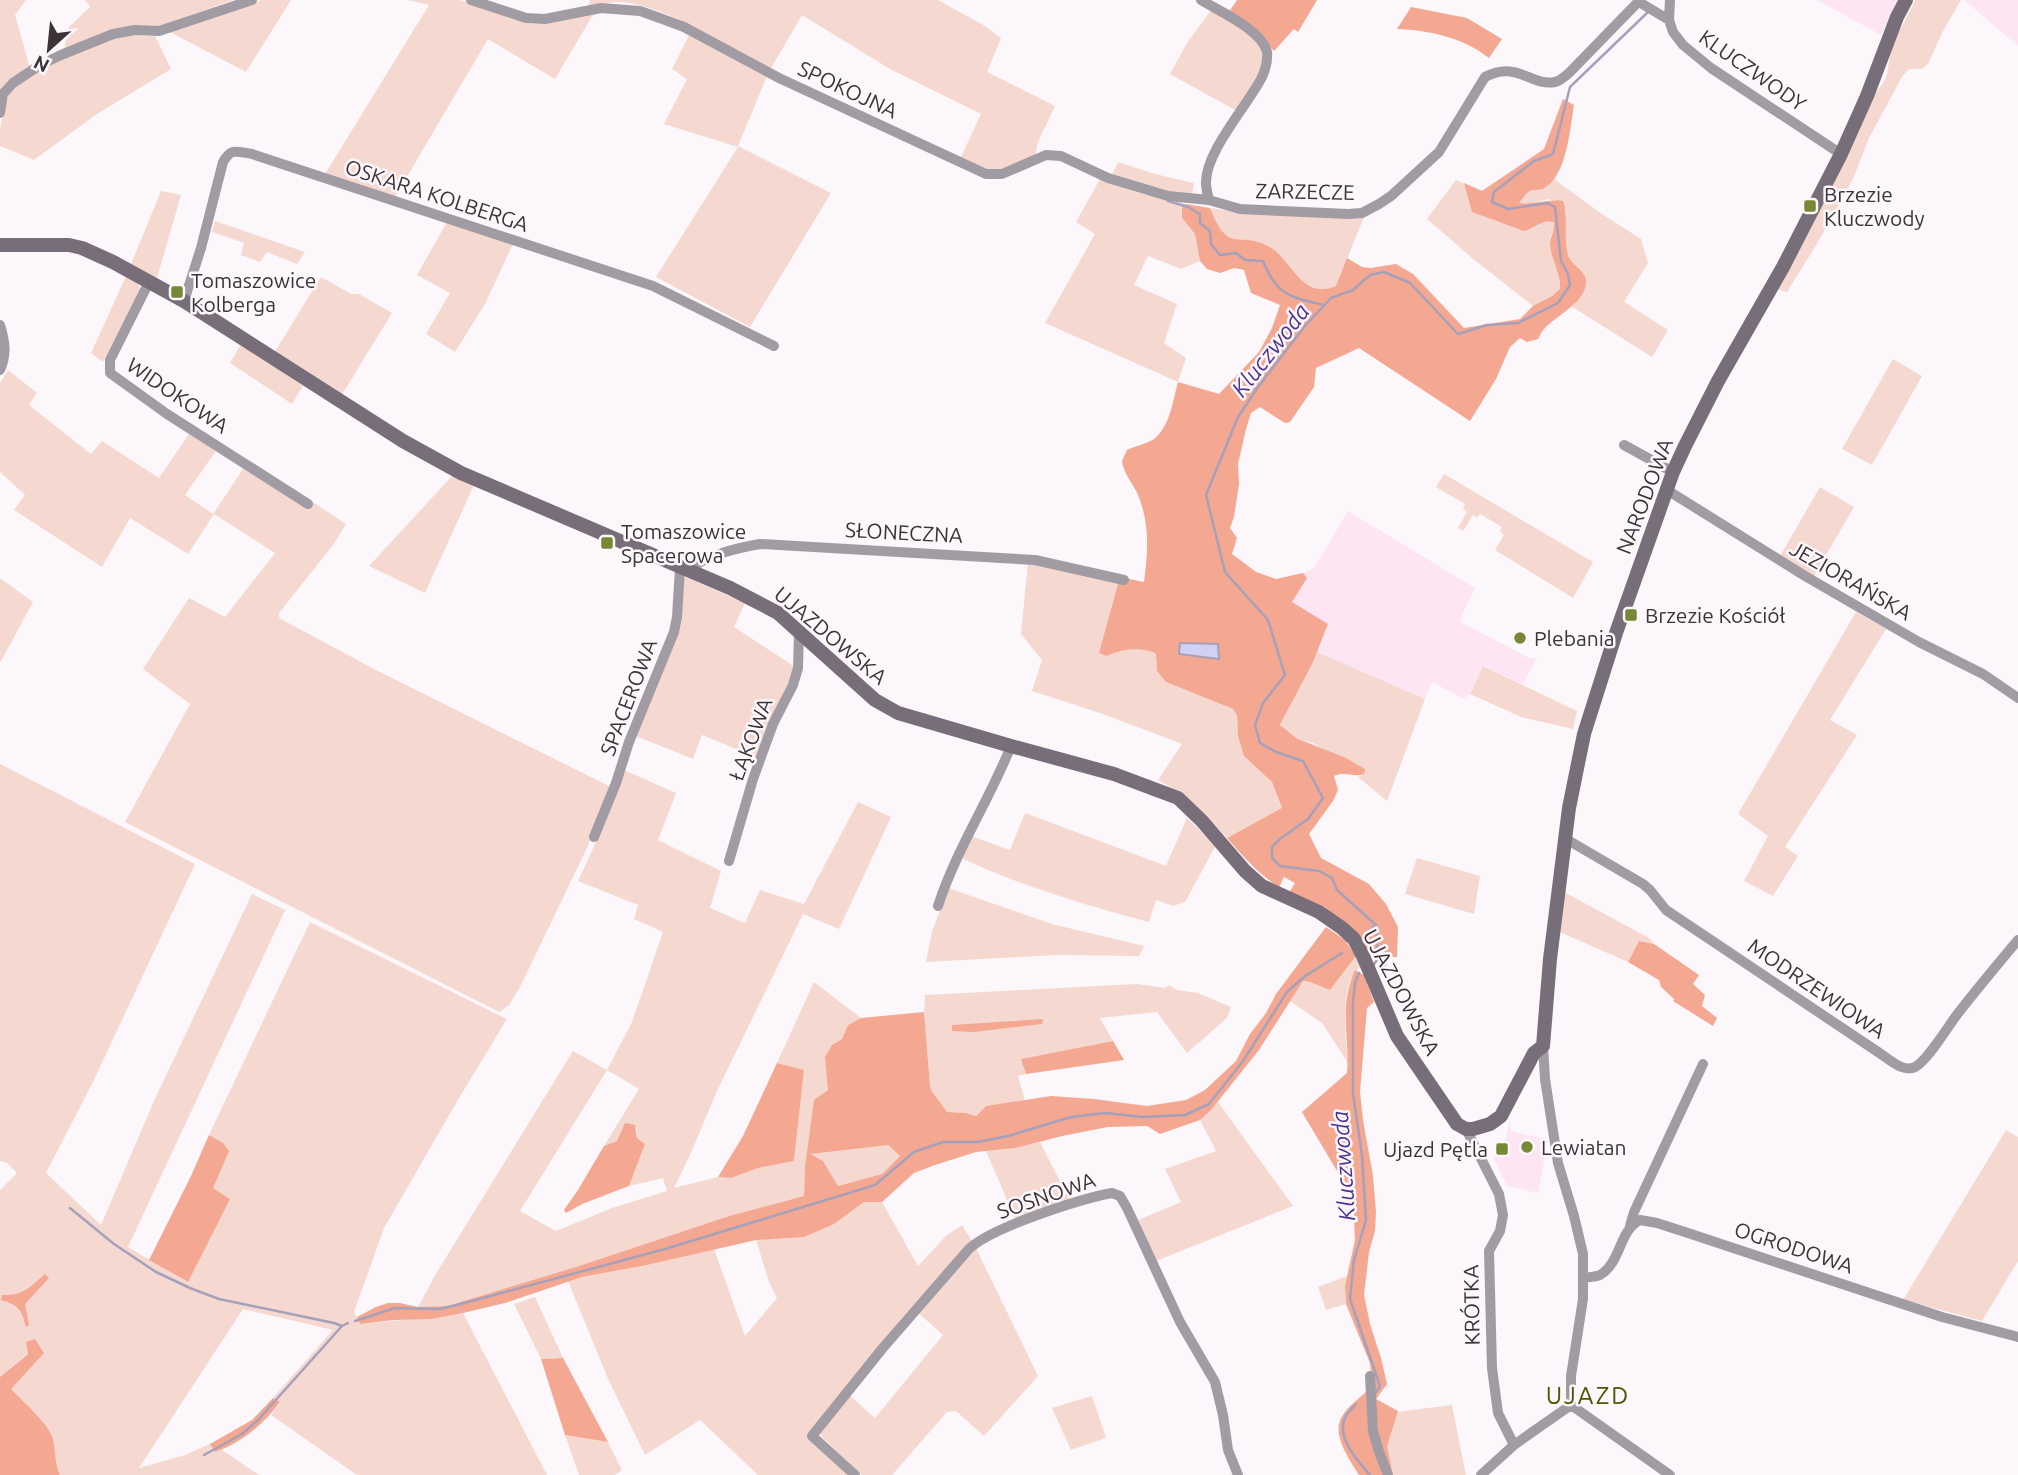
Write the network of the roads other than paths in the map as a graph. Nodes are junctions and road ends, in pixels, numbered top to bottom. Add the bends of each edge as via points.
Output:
1 (252, 0) edge
2 (471, 0) edge
3 (1201, 0) edge
4 (1670, 0) edge
5 (1906, 0) edge
6 (1641, 2) edge
7 (1665, 18) junction
8 (0, 113) edge
9 (1841, 154) junction
10 (1209, 200) junction
11 (0, 245) edge
12 (149, 282) junction
13 (184, 302) junction
14 (0, 325) edge
15 (774, 346) dead end
16 (0, 370) edge
17 (1624, 445) dead end
18 (1674, 472) junction
19 (1667, 490) junction
20 (308, 504) dead end
21 (683, 569) junction
22 (1124, 580) dead end
23 (799, 631) junction
24 (2018, 698) edge
25 (1011, 746) junction
26 (594, 837) dead end
27 (1566, 839) junction
28 (729, 861) dead end
29 (938, 906) dead end
30 (2018, 940) edge
31 (1543, 1046) junction
32 (1703, 1064) dead end
33 (1466, 1129) junction
34 (1630, 1227) junction
35 (1584, 1278) junction
36 (2018, 1337) edge
37 (1370, 1376) dead end
38 (1571, 1405) junction
39 (1514, 1445) junction
40 (855, 1475) edge
41 (1238, 1475) edge
42 (1388, 1475) edge
43 (1481, 1475) edge
44 (1670, 1475) edge

1 - 8 street via 159,31 113,33 61,55 13,83 4,94
2 - 10 street, SPOKOJNA via 536,19 601,8 640,11 684,27 779,78 986,174 1002,174 1046,155 1061,156 1143,190
3 - 10 street via 1252,31 1267,54 1262,79 1209,168
4 - 7 street
5 - 9 street, NARODOWA
6 - 7 street
6 - 10 street, ZARZECZE via 1556,82 1507,71 1485,78 1439,152 1391,196 1362,213 1240,209
7 - 9 street, KLUCZWODY via 1683,45 1703,63
9 - 18 street, NARODOWA
11 - 12 street, UJAZDOWSKA via 82,248
12 - 13 street, UJAZDOWSKA
12 - 20 street, WIDOKOWA via 110,360 110,373
13 - 15 street, OSKARA KOLBERGA via 223,162 233,151 653,286
13 - 21 street, UJAZDOWSKA via 453,468
14 - 16 street via 5,345
17 - 18 street
18 - 19 street, NARODOWA
19 - 24 street, JEZIORAŃSKA via 1804,576 1983,674
19 - 27 street, NARODOWA via 1587,722
21 - 22 street, SŁONECZNA via 728,550 760,544 1035,560
21 - 23 street, UJAZDOWSKA via 755,600
21 - 26 street, SPACEROWA via 674,632
23 - 25 street, UJAZDOWSKA via 875,700 898,713
23 - 28 street, ŁĄKOWA via 796,677 773,724
25 - 29 street via 954,862
25 - 33 street, UJAZDOWSKA via 1114,774 1178,798 1262,886 1342,928 1358,945 1397,1036 1457,1124
27 - 30 street, MODRZEWIOWA via 1643,884 1666,909 1907,1069 1916,1067 1930,1051
27 - 31 street, NARODOWA
31 - 33 street via 1534,1053 1501,1116 1482,1127
31 - 35 street via 1553,1134 1580,1241
32 - 34 street
33 - 39 street, KRÓTKA via 1499,1194 1503,1215 1489,1251 1492,1367 1498,1413
34 - 35 street via 1612,1262 1600,1275
34 - 36 street, OGRODOWA via 1640,1220 1657,1223 1942,1317
35 - 38 street
37 - 42 street via 1373,1431
38 - 39 street
38 - 44 street
39 - 43 street
40 - 41 street, SOSNOWA via 813,1436 974,1243 1006,1227 1112,1193 1128,1208 1180,1322 1215,1382 1228,1450

